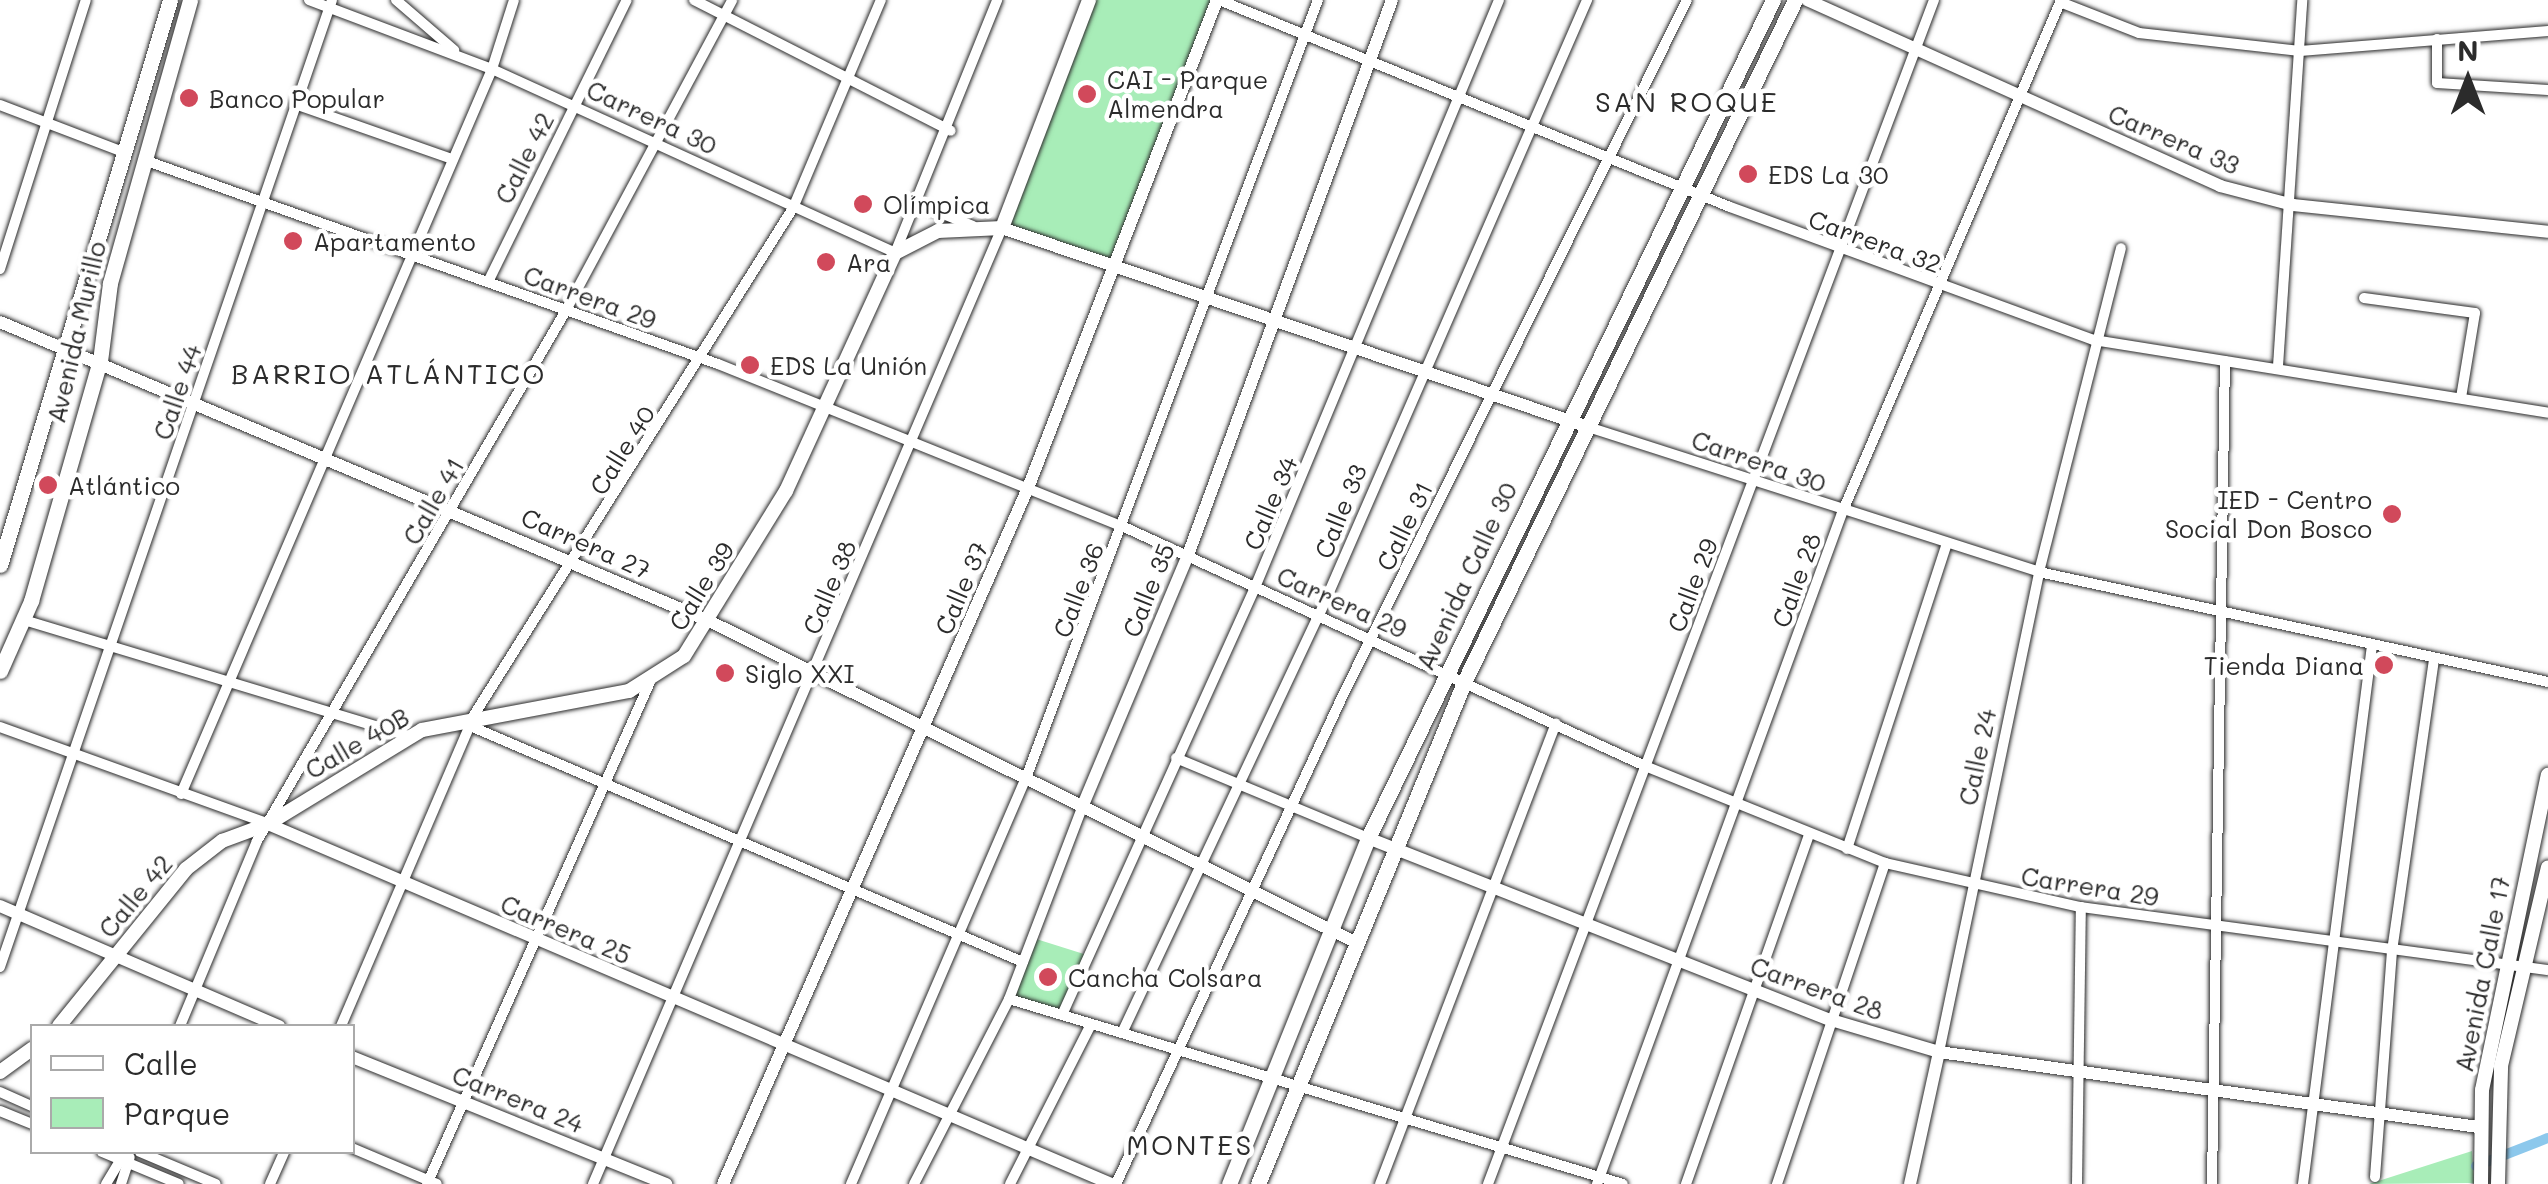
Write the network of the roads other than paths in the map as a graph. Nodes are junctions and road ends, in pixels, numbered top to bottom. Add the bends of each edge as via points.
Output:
1 (86, 0) edge
2 (170, 0) edge
3 (190, 0) edge
4 (310, 0) edge
5 (396, 0) edge
6 (514, 0) edge
7 (626, 0) edge
8 (694, 0) edge
9 (732, 0) edge
10 (881, 0) edge
11 (996, 0) edge
12 (1089, 0) edge
13 (1218, 0) edge
14 (1318, 0) edge
15 (1392, 0) edge
16 (1498, 0) edge
17 (1588, 0) edge
18 (1687, 0) edge
19 (1774, 0) edge
20 (1795, 0) edge
21 (1807, 0) edge
22 (1934, 0) edge
23 (2302, 0) edge
24 (2060, 1) edge
25 (330, 3) edge
26 (724, 15) junction
27 (2548, 32) edge
28 (1306, 35) junction
29 (2437, 39) junction
30 (1914, 49) junction
31 (2300, 51) junction
32 (462, 58) junction
33 (1366, 62) junction
34 (492, 69) junction
35 (848, 80) junction
36 (2548, 90) edge
37 (2017, 96) junction
38 (1459, 100) junction
39 (294, 104) junction
40 (0, 105) edge
41 (576, 106) junction
42 (49, 124) junction
43 (1529, 128) junction
44 (951, 132) junction
45 (656, 144) junction
46 (127, 154) junction
47 (449, 158) junction
48 (144, 160) junction
49 (1607, 160) junction
50 (1680, 186) junction
51 (1700, 194) junction
52 (262, 202) junction
53 (2293, 205) junction
54 (793, 208) junction
55 (932, 209) dead end
56 (973, 226) junction
57 (1002, 228) junction
58 (2548, 232) edge
59 (2121, 248) dead end
60 (1839, 249) junction
61 (895, 252) junction
62 (411, 254) junction
63 (1115, 263) junction
64 (0, 269) edge
65 (488, 282) junction
66 (1934, 284) junction
67 (1210, 296) junction
68 (2364, 298) dead end
69 (565, 312) junction
70 (1269, 316) junction
71 (0, 322) edge
72 (2094, 340) junction
73 (1358, 347) junction
74 (67, 348) junction
75 (702, 358) junction
76 (100, 361) junction
77 (2225, 361) junction
78 (2278, 366) junction
79 (1420, 368) junction
80 (1490, 393) junction
81 (2460, 398) junction
82 (196, 402) junction
83 (824, 409) junction
84 (2548, 413) edge
85 (1568, 420) junction
86 (1585, 426) junction
87 (914, 444) junction
88 (324, 454) junction
89 (1752, 481) junction
90 (1028, 488) junction
91 (451, 508) junction
92 (1842, 513) junction
93 (1124, 526) junction
94 (1947, 543) junction
95 (1188, 555) junction
96 (576, 562) junction
97 (0, 564) edge
98 (2039, 572) junction
99 (1256, 585) junction
100 (1320, 613) junction
101 (2223, 618) junction
102 (24, 620) junction
103 (707, 620) junction
104 (1372, 638) junction
105 (2372, 645) junction
106 (112, 646) junction
107 (2434, 659) junction
108 (0, 672) edge
109 (1448, 672) junction
110 (816, 674) junction
111 (230, 680) junction
112 (1465, 680) junction
113 (650, 682) junction
114 (2548, 682) edge
115 (338, 709) junction
116 (472, 721) junction
117 (1556, 722) junction
118 (0, 727) edge
119 (924, 732) junction
120 (408, 736) junction
121 (77, 750) junction
122 (1176, 758) junction
123 (1645, 766) junction
124 (2548, 775) edge
125 (1026, 778) junction
126 (1236, 783) junction
127 (604, 788) junction
128 (181, 794) junction
129 (1083, 805) junction
130 (1735, 805) junction
131 (1291, 806) junction
132 (268, 824) junction
133 (1140, 834) junction
134 (1809, 834) junction
135 (1368, 838) junction
136 (744, 843) junction
137 (1393, 849) junction
138 (1847, 849) junction
139 (1885, 862) junction
140 (1198, 863) junction
141 (2548, 867) edge
142 (402, 887) junction
143 (1490, 887) junction
144 (1972, 888) junction
145 (855, 890) junction
146 (1251, 890) junction
147 (0, 906) edge
148 (2081, 907) junction
149 (18, 914) junction
150 (1586, 924) junction
151 (2214, 925) junction
152 (1330, 929) junction
153 (960, 935) junction
154 (535, 939) junction
155 (1355, 942) junction
156 (2337, 942) junction
157 (2392, 950) junction
158 (114, 957) junction
159 (1677, 960) junction
160 (1023, 962) junction
161 (2504, 964) junction
162 (0, 967) edge
163 (2524, 967) junction
164 (2548, 970) edge
165 (1753, 990) junction
166 (196, 991) junction
167 (1010, 998) junction
168 (675, 999) junction
169 (1062, 1015) junction
170 (1831, 1020) junction
171 (61, 1024) edge
172 (181, 1024) edge
173 (274, 1024) edge
174 (343, 1024) edge
175 (1091, 1024) junction
176 (1122, 1033) junction
177 (786, 1046) junction
178 (30, 1050) edge
179 (1174, 1050) junction
180 (1939, 1052) junction
181 (355, 1058) edge
182 (0, 1072) edge
183 (2078, 1075) junction
184 (1273, 1080) junction
185 (1296, 1087) junction
186 (0, 1092) edge
187 (894, 1092) junction
188 (2213, 1092) junction
189 (464, 1101) junction
190 (30, 1105) edge
191 (2315, 1107) junction
192 (0, 1111) edge
193 (2379, 1114) junction
194 (950, 1116) junction
195 (1404, 1120) junction
196 (30, 1123) edge
197 (2478, 1126) junction
198 (355, 1149) edge
199 (1027, 1149) junction
200 (1501, 1150) junction
201 (145, 1154) edge
202 (283, 1154) edge
203 (126, 1156) edge
204 (604, 1159) junction
205 (2375, 1177) dead end
206 (2498, 1179) edge
207 (1598, 1181) edge
208 (2481, 1182) edge
209 (431, 1183) edge
210 (106, 1184) edge
211 (122, 1184) edge
212 (179, 1184) edge
213 (216, 1184) edge
214 (270, 1184) edge
215 (593, 1184) edge
216 (666, 1184) edge
217 (723, 1184) edge
218 (851, 1184) edge
219 (914, 1184) edge
220 (1010, 1184) edge
221 (1114, 1184) edge
222 (1229, 1184) edge
223 (1258, 1184) edge
224 (1380, 1184) edge
225 (1488, 1184) edge
226 (1623, 1184) edge
227 (1686, 1184) edge
228 (1777, 1184) edge
229 (1910, 1184) edge
230 (2077, 1184) edge
231 (2212, 1184) edge
232 (2303, 1184) edge

1 - 42 street
2 - 46 main road, Avenida Murillo
3 - 48 main road, Avenida Murillo
4 - 25 street, Carrera 30
5 - 32 street
6 - 34 street
7 - 41 street, Calle 42
8 - 26 street
9 - 26 street, Calle 41
10 - 35 street, Calle 40
11 - 44 street, Calle 39
12 - 57 main road, Calle 38
13 - 28 street, Carrera 32
13 - 63 street, Calle 37
14 - 28 street, Calle 36
15 - 33 street, Calle 35
16 - 38 street, Calle 34
17 - 43 street, Calle 33
18 - 49 street, Calle 31
19 - 50 main road, Avenida Calle 30
20 - 51 main road, Avenida Calle 30
21 - 30 street, Carrera 33
22 - 30 street, Calle 29
23 - 31 street
24 - 31 street via 2139,33
24 - 37 street, Calle 28
25 - 32 street, Carrera 30
25 - 39 street, Calle 44
26 - 35 street
26 - 45 street, Calle 41
27 - 29 street
28 - 33 street, Carrera 32
28 - 67 street, Calle 36
29 - 31 street
29 - 36 street via 2437,83
30 - 37 street, Carrera 33
30 - 60 street, Calle 29
31 - 53 street
32 - 34 street, Carrera 30
33 - 38 street, Carrera 32
33 - 70 street, Calle 35
34 - 41 street, Carrera 30
34 - 47 street
35 - 44 street
35 - 54 street, Calle 40
37 - 53 street, Carrera 33 via 2220,186
37 - 66 street, Calle 28
38 - 43 street, Carrera 32
38 - 73 street, Calle 34
39 - 47 street
39 - 52 street, Calle 44
40 - 42 street
41 - 45 street, Carrera 30
41 - 65 street, Calle 42
42 - 46 street
42 - 64 street
43 - 49 street, Carrera 32
43 - 79 street, Calle 33
44 - 61 street, Calle 39
45 - 54 street, Carrera 30
45 - 69 street, Calle 41
46 - 74 main road, Avenida Murillo
47 - 62 street
48 - 52 street, Carrera 29
48 - 76 main road, Avenida Murillo
49 - 50 street, Carrera 32
49 - 80 street, Calle 31
50 - 51 street, Carrera 32
50 - 85 main road, Avenida Calle 30
51 - 60 street, Carrera 32
51 - 86 main road, Avenida Calle 30
52 - 62 street, Carrera 29
52 - 82 street, Calle 44
53 - 58 street, Carrera 33
53 - 78 street
54 - 61 street, Carrera 30
54 - 75 street, Calle 40
55 - 56 street, Carrera 30
56 - 57 main road, Carrera 30
56 - 61 main road, Carrera 30
57 - 63 street, Carrera 30
57 - 87 street, Calle 38
59 - 72 street, Calle 24
60 - 66 street, Carrera 32
60 - 89 street, Calle 29
61 - 83 main road, Calle 39
62 - 65 street, Carrera 29
62 - 88 street
63 - 67 street, Carrera 30
63 - 90 street, Calle 37
65 - 69 street, Carrera 29
66 - 72 street, Carrera 32
66 - 92 street, Calle 28
67 - 70 street, Carrera 30
67 - 93 street, Calle 36
68 - 81 street via 2475,312
69 - 75 street, Carrera 29
69 - 91 street, Calle 41
70 - 73 street, Carrera 30
70 - 95 street, Calle 35
71 - 74 street, Carrera 27
72 - 77 street, Carrera 32
72 - 98 street, Calle 24
73 - 79 street, Carrera 30
73 - 99 street, Calle 34
74 - 76 street, Carrera 27
74 - 97 main road, Avenida Murillo
75 - 83 street, Carrera 29
75 - 96 street, Calle 40
76 - 82 street, Carrera 27
76 - 102 main road, Avenida Murillo
77 - 78 street, Carrera 32
77 - 101 street
78 - 81 street, Carrera 32
79 - 80 street, Carrera 30
79 - 100 street, Calle 33
80 - 85 street, Carrera 30
80 - 104 street, Calle 31
81 - 84 street, Carrera 32
82 - 88 street, Carrera 27
82 - 106 street, Calle 44
83 - 87 street, Carrera 29
83 - 103 main road, Calle 39
85 - 86 street, Carrera 30
85 - 109 main road, Avenida Calle 30
86 - 89 street, Carrera 30
86 - 112 main road, Avenida Calle 30
87 - 90 street, Carrera 29
87 - 110 street, Calle 38
88 - 91 street, Carrera 27
88 - 111 street
89 - 92 street, Carrera 30
89 - 123 street, Calle 29
90 - 93 street, Carrera 29
90 - 119 street, Calle 37
91 - 96 street, Carrera 27
91 - 115 street, Calle 41
92 - 94 street, Carrera 30
92 - 130 street, Calle 28
93 - 95 street, Carrera 29
93 - 125 street, Calle 36
94 - 98 street, Carrera 30
94 - 138 street
95 - 99 street, Carrera 29
95 - 129 street, Calle 35
96 - 103 street, Carrera 27
96 - 116 street, Calle 40
98 - 101 street, Carrera 30
98 - 144 street, Calle 24
99 - 100 street, Carrera 29
99 - 122 street, Calle 34
100 - 104 street, Carrera 29
100 - 126 street, Calle 33
101 - 105 street, Carrera 30
101 - 151 street
102 - 106 street
102 - 108 main road, Avenida Murillo
103 - 110 street, Carrera 27
103 - 113 main road, Calle 39 via 684,656
104 - 109 street, Carrera 29
104 - 131 street, Calle 31
105 - 107 street, Carrera 30
105 - 156 street
106 - 111 street
106 - 121 street, Calle 44
107 - 114 street, Carrera 30
107 - 157 street
109 - 112 street, Carrera 29
109 - 135 main road, Avenida Calle 30
110 - 119 street, Carrera 27
110 - 136 street, Calle 38
111 - 115 street
111 - 128 street
112 - 117 street, Carrera 29
112 - 137 main road, Avenida Calle 30
113 - 116 main road, Calle 40B
113 - 127 street, Calle 39
115 - 120 street
115 - 132 street, Calle 41
116 - 120 main road, Calle 40B
116 - 127 street
116 - 142 street, Calle 40
117 - 123 street, Carrera 29
117 - 143 street
118 - 121 street, Carrera 25
119 - 125 street, Carrera 27
119 - 145 street, Calle 37
120 - 132 main road, Calle 40B
121 - 128 street, Carrera 25
121 - 149 street, Calle 44
122 - 126 street, Carrera 28
122 - 133 street, Calle 34
123 - 130 street, Carrera 29
123 - 150 street, Calle 29
124 - 161 main road, Avenida Calle 17
125 - 129 street, Carrera 27
125 - 153 street, Calle 36
126 - 131 street, Carrera 28
126 - 140 street, Calle 33
127 - 136 street
127 - 154 street, Calle 39
128 - 132 street, Carrera 25
129 - 133 street, Carrera 27
129 - 160 street, Calle 35
130 - 134 street, Carrera 29
130 - 159 street, Calle 28
131 - 135 street, Carrera 28
131 - 146 street, Calle 31
132 - 142 street, Carrera 25
132 - 158 main road, Calle 42 via 202,854
132 - 166 street, Calle 41
133 - 140 street, Carrera 27
133 - 169 street, Calle 34
134 - 138 street, Carrera 29
134 - 165 street
135 - 137 street, Carrera 28
135 - 152 main road, Avenida Calle 30
136 - 145 street
136 - 168 street, Calle 38
137 - 143 street, Carrera 28
137 - 155 main road, Avenida Calle 30
138 - 139 street, Carrera 29
139 - 144 street, Carrera 29
139 - 170 street
140 - 146 street, Carrera 27
140 - 176 street, Calle 33
141 - 163 main road, Avenida Calle 17
142 - 154 street, Carrera 25
142 - 174 street, Calle 40
143 - 150 street, Carrera 28
143 - 195 street
144 - 148 street, Carrera 29
144 - 180 street, Calle 24
145 - 153 street
145 - 177 street, Calle 37
146 - 152 street, Carrera 27
146 - 179 street, Calle 31
147 - 149 street
148 - 151 street, Carrera 29
148 - 183 street
149 - 158 street
149 - 162 street, Calle 44
150 - 159 street, Carrera 28
150 - 200 street, Calle 29
151 - 156 street, Carrera 29
151 - 188 street
152 - 155 street, Carrera 27
152 - 184 main road, Avenida Calle 30
153 - 160 street
153 - 187 street, Calle 36
154 - 168 street, Carrera 25
154 - 189 street, Calle 39
155 - 185 main road, Avenida Calle 30
156 - 157 street, Carrera 29
156 - 191 street
157 - 161 street, Carrera 29
157 - 193 street
158 - 166 street
158 - 171 main road, Calle 42
159 - 165 street, Carrera 28
159 - 207 street, Calle 28
160 - 167 street, Calle 35
161 - 163 street, Carrera 29
161 - 197 main road, Avenida Calle 17
163 - 164 street, Carrera 29
163 - 206 main road, Avenida Calle 17 via 2501,1066
165 - 170 street, Carrera 28
165 - 227 street
166 - 172 street, Calle 41
166 - 173 street
167 - 169 street
167 - 194 street, Calle 35
168 - 177 street, Carrera 25
168 - 204 street, Calle 38
169 - 175 street
170 - 180 street, Carrera 28
170 - 228 street
175 - 176 street
175 - 199 street
176 - 179 street
177 - 187 street, Carrera 25
177 - 217 street, Calle 37
178 - 182 main road
179 - 184 street
179 - 221 street, Calle 31
180 - 183 street, Carrera 28
180 - 229 street, Calle 24
181 - 189 street, Carrera 24
183 - 188 street, Carrera 28
183 - 230 street
184 - 185 street
184 - 222 main road, Avenida Calle 30
185 - 195 street
185 - 223 main road, Avenida Calle 30
186 - 190 street
187 - 194 street, Carrera 25
187 - 218 street, Calle 36
188 - 191 street, Carrera 28
188 - 231 street
189 - 204 street, Carrera 24
189 - 209 street, Calle 39
191 - 193 street, Carrera 28
191 - 232 street
192 - 196 street
193 - 197 street, Carrera 28
193 - 205 street
194 - 199 street, Carrera 25
194 - 219 street, Calle 35
195 - 200 street
195 - 224 street
197 - 208 main road, Avenida Calle 17
198 - 209 street
199 - 220 street
199 - 221 street, Carrera 25
200 - 207 street
200 - 225 street, Calle 29
201 - 213 street
202 - 214 street
203 - 210 street
203 - 211 street
203 - 212 street
204 - 215 street, Calle 38
204 - 216 street, Carrera 24
207 - 226 street

